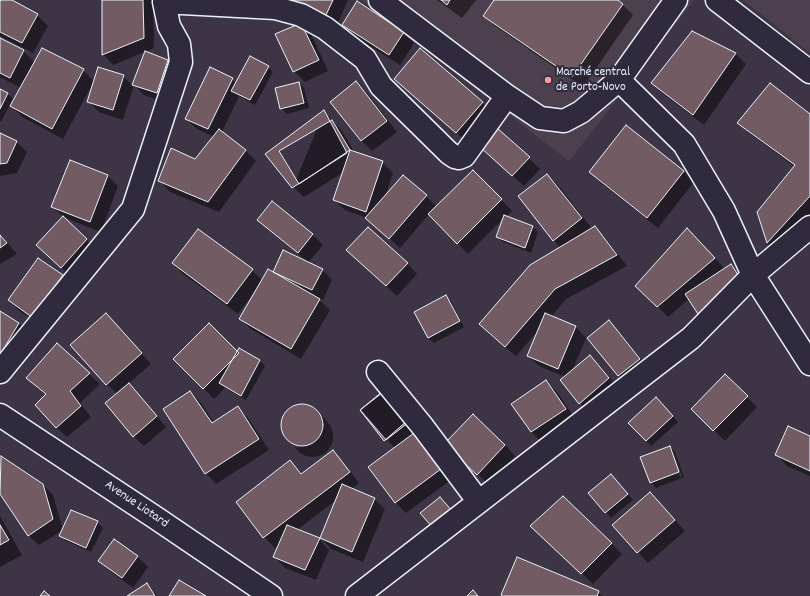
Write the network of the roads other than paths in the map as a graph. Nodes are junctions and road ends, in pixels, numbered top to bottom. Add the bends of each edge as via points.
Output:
1 (380, 0) edge
2 (676, 0) edge
3 (717, 0) edge
4 (165, 1) edge
5 (810, 72) edge
6 (619, 80) junction
7 (507, 96) junction
8 (810, 227) edge
9 (753, 275) junction
10 (810, 364) edge
11 (0, 372) edge
12 (378, 372) dead end
13 (0, 415) edge
14 (478, 502) junction
15 (271, 596) edge
16 (357, 596) edge

1 - 7 street
2 - 6 street
3 - 5 street
4 - 7 street via 275,8 301,15 325,28 365,60 381,86 455,157 464,156
4 - 11 street via 169,26 179,44 181,62 133,209
6 - 7 street via 581,112 564,121 540,118
6 - 9 street via 684,144 724,211
8 - 9 street
9 - 10 street
9 - 14 street via 691,338
12 - 14 street via 423,427
13 - 15 street, Avenue Liotard
14 - 16 street

